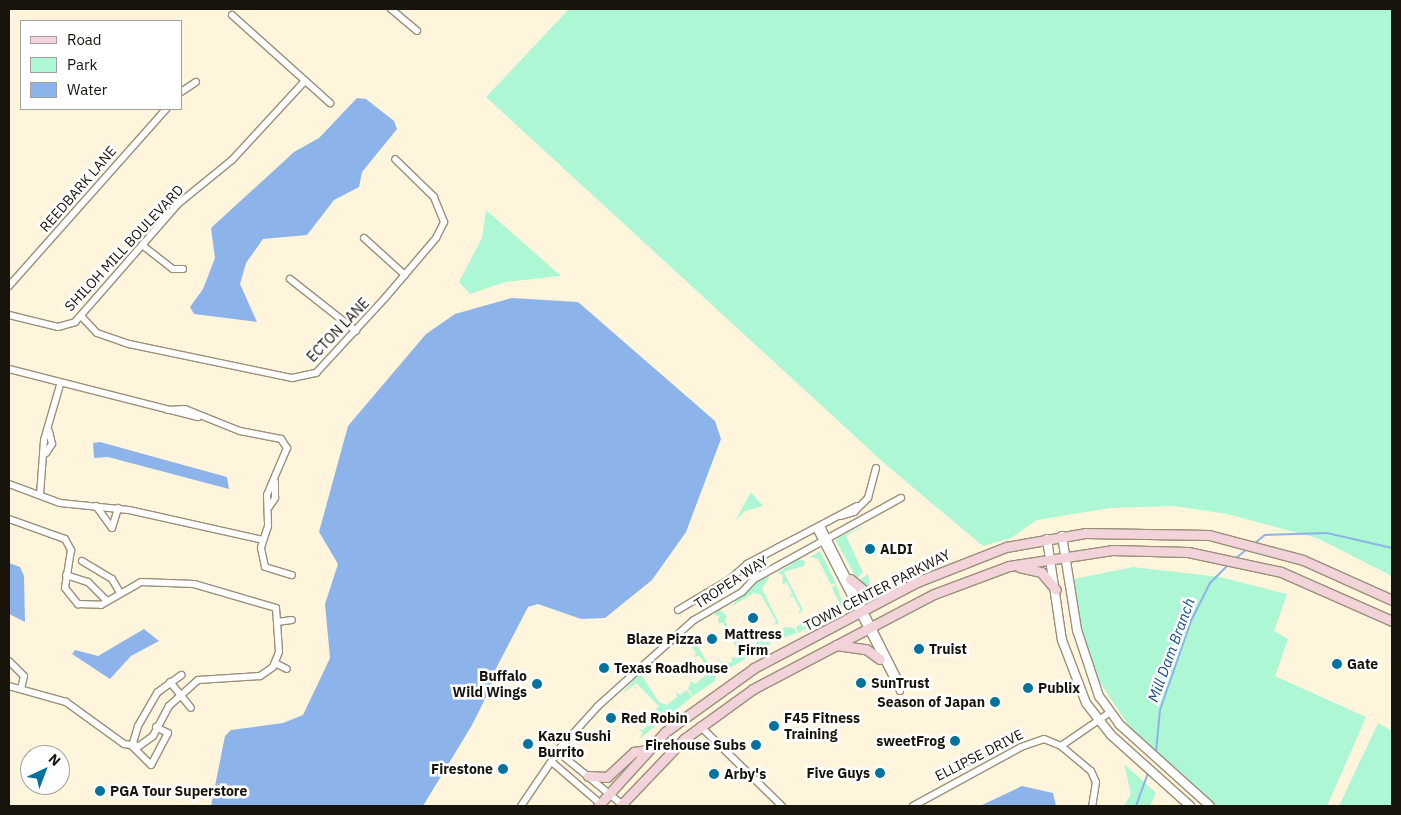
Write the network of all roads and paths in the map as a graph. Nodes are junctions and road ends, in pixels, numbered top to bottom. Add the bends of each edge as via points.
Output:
1 (391, 9) edge
2 (232, 15) dead end
3 (416, 31) dead end
4 (196, 82) dead end
5 (304, 82) junction
6 (182, 91) edge
7 (330, 103) dead end
8 (165, 110) edge
9 (395, 160) dead end
10 (364, 238) dead end
11 (142, 245) junction
12 (183, 269) dead end
13 (405, 275) junction
14 (290, 279) dead end
15 (9, 286) edge
16 (9, 315) edge
17 (81, 316) junction
18 (356, 331) junction
19 (9, 369) edge
20 (60, 385) junction
21 (876, 468) dead end
22 (9, 484) edge
23 (40, 495) junction
24 (901, 498) dead end
25 (96, 506) junction
26 (118, 508) junction
27 (9, 519) edge
28 (818, 527) junction
29 (1062, 536) junction
30 (1047, 538) junction
31 (829, 539) junction
32 (263, 540) junction
33 (821, 544) junction
34 (1064, 555) junction
35 (1050, 557) junction
36 (82, 561) dead end
37 (1009, 566) junction
38 (66, 575) junction
39 (292, 575) dead end
40 (850, 580) junction
41 (1056, 590) junction
42 (120, 593) junction
43 (897, 593) junction
44 (1392, 600) edge
45 (107, 601) junction
46 (678, 610) dead end
47 (860, 612) junction
48 (292, 620) dead end
49 (1392, 621) edge
50 (277, 622) junction
51 (869, 628) junction
52 (836, 645) junction
53 (880, 659) junction
54 (9, 661) edge
55 (275, 663) junction
56 (287, 669) dead end
57 (181, 675) dead end
58 (170, 682) junction
59 (9, 686) edge
60 (21, 689) junction
61 (178, 697) junction
62 (191, 708) dead end
63 (1109, 713) junction
64 (1098, 720) junction
65 (700, 726) junction
66 (156, 727) junction
67 (132, 746) junction
68 (1061, 746) junction
69 (646, 750) junction
70 (558, 752) junction
71 (553, 763) junction
72 (588, 776) junction
73 (608, 794) junction
74 (600, 805) edge
75 (521, 806) edge
76 (622, 806) edge
77 (782, 806) edge
78 (913, 806) edge
79 (1092, 806) edge
80 (1190, 806) edge
81 (1210, 806) edge

1 - 3 street
2 - 5 street
4 - 6 street
5 - 7 street
5 - 11 street, SHILOH MILL BOULEVARD via 232,160 178,204
8 - 15 street, REEDBARK LANE
9 - 13 street, ECTON LANE via 434,197 444,222
10 - 13 street
11 - 12 street via 173,269
11 - 17 street, SHILOH MILL BOULEVARD
13 - 18 street, ECTON LANE
14 - 18 street
16 - 17 street, SHILOH MILL BOULEVARD via 58,327
17 - 18 street, ECTON LANE via 109,339 292,378 316,373
19 - 20 street
20 - 23 street via 49,431
20 - 32 street via 281,439 287,448 267,495 269,507
21 - 28 street via 869,480 870,494 857,506
22 - 23 street
23 - 25 street via 60,503
24 - 31 street, TROPEA WAY
25 - 26 street
25 - 26 street via 112,528
26 - 32 street
27 - 38 street via 65,540 71,550
28 - 31 street
28 - 33 street
28 - 46 street via 777,548
29 - 30 main road, TOWN CENTER PARKWAY
29 - 34 street
29 - 44 main road, TOWN CENTER PARKWAY via 1134,531 1232,540 1277,552
30 - 35 street
30 - 43 main road, TOWN CENTER PARKWAY via 971,558
31 - 33 street, TROPEA WAY
31 - 40 street
32 - 39 street via 265,568
33 - 47 street
33 - 70 street, TROPEA WAY via 754,579 742,592 694,620 612,693
34 - 35 main road
34 - 49 main road via 1145,549 1214,556 1309,582
34 - 63 street via 1084,658
35 - 37 main road
35 - 41 street
36 - 42 street via 112,579
37 - 41 main road via 1041,572
37 - 51 main road via 934,594
38 - 45 street via 88,582
38 - 45 street via 67,594 78,604 91,607
40 - 43 main road via 866,592
40 - 47 street
41 - 64 street via 1072,673
42 - 45 street
42 - 50 street via 141,582 194,584 276,608
43 - 47 main road, TOWN CENTER PARKWAY
47 - 51 street
47 - 69 main road, TOWN CENTER PARKWAY via 754,668 704,700
48 - 50 street
50 - 55 street
51 - 52 main road
51 - 53 street
51 - 53 street via 900,691
52 - 53 main road via 866,649
52 - 65 main road via 753,689
54 - 60 street via 24,676
55 - 56 street
55 - 61 street via 260,676 198,680
57 - 58 street
58 - 61 street
58 - 67 street via 146,709
59 - 60 street
60 - 67 street via 66,702
61 - 62 street
61 - 66 street
63 - 64 street
63 - 81 street via 1141,746
64 - 68 street
64 - 80 street
65 - 76 main road
65 - 77 street
66 - 67 street via 147,742
66 - 67 street via 168,733 151,765
68 - 78 street, ELLIPSE DRIVE via 1034,740
68 - 79 street, ELLIPSE DRIVE via 1094,776 1097,794
69 - 72 main road via 634,752 607,777
69 - 73 main road, TOWN CENTER PARKWAY
70 - 71 street, TROPEA WAY
70 - 72 street
71 - 74 street
71 - 75 street, TROPEA WAY
72 - 73 street
73 - 74 main road, TOWN CENTER PARKWAY
73 - 76 street

